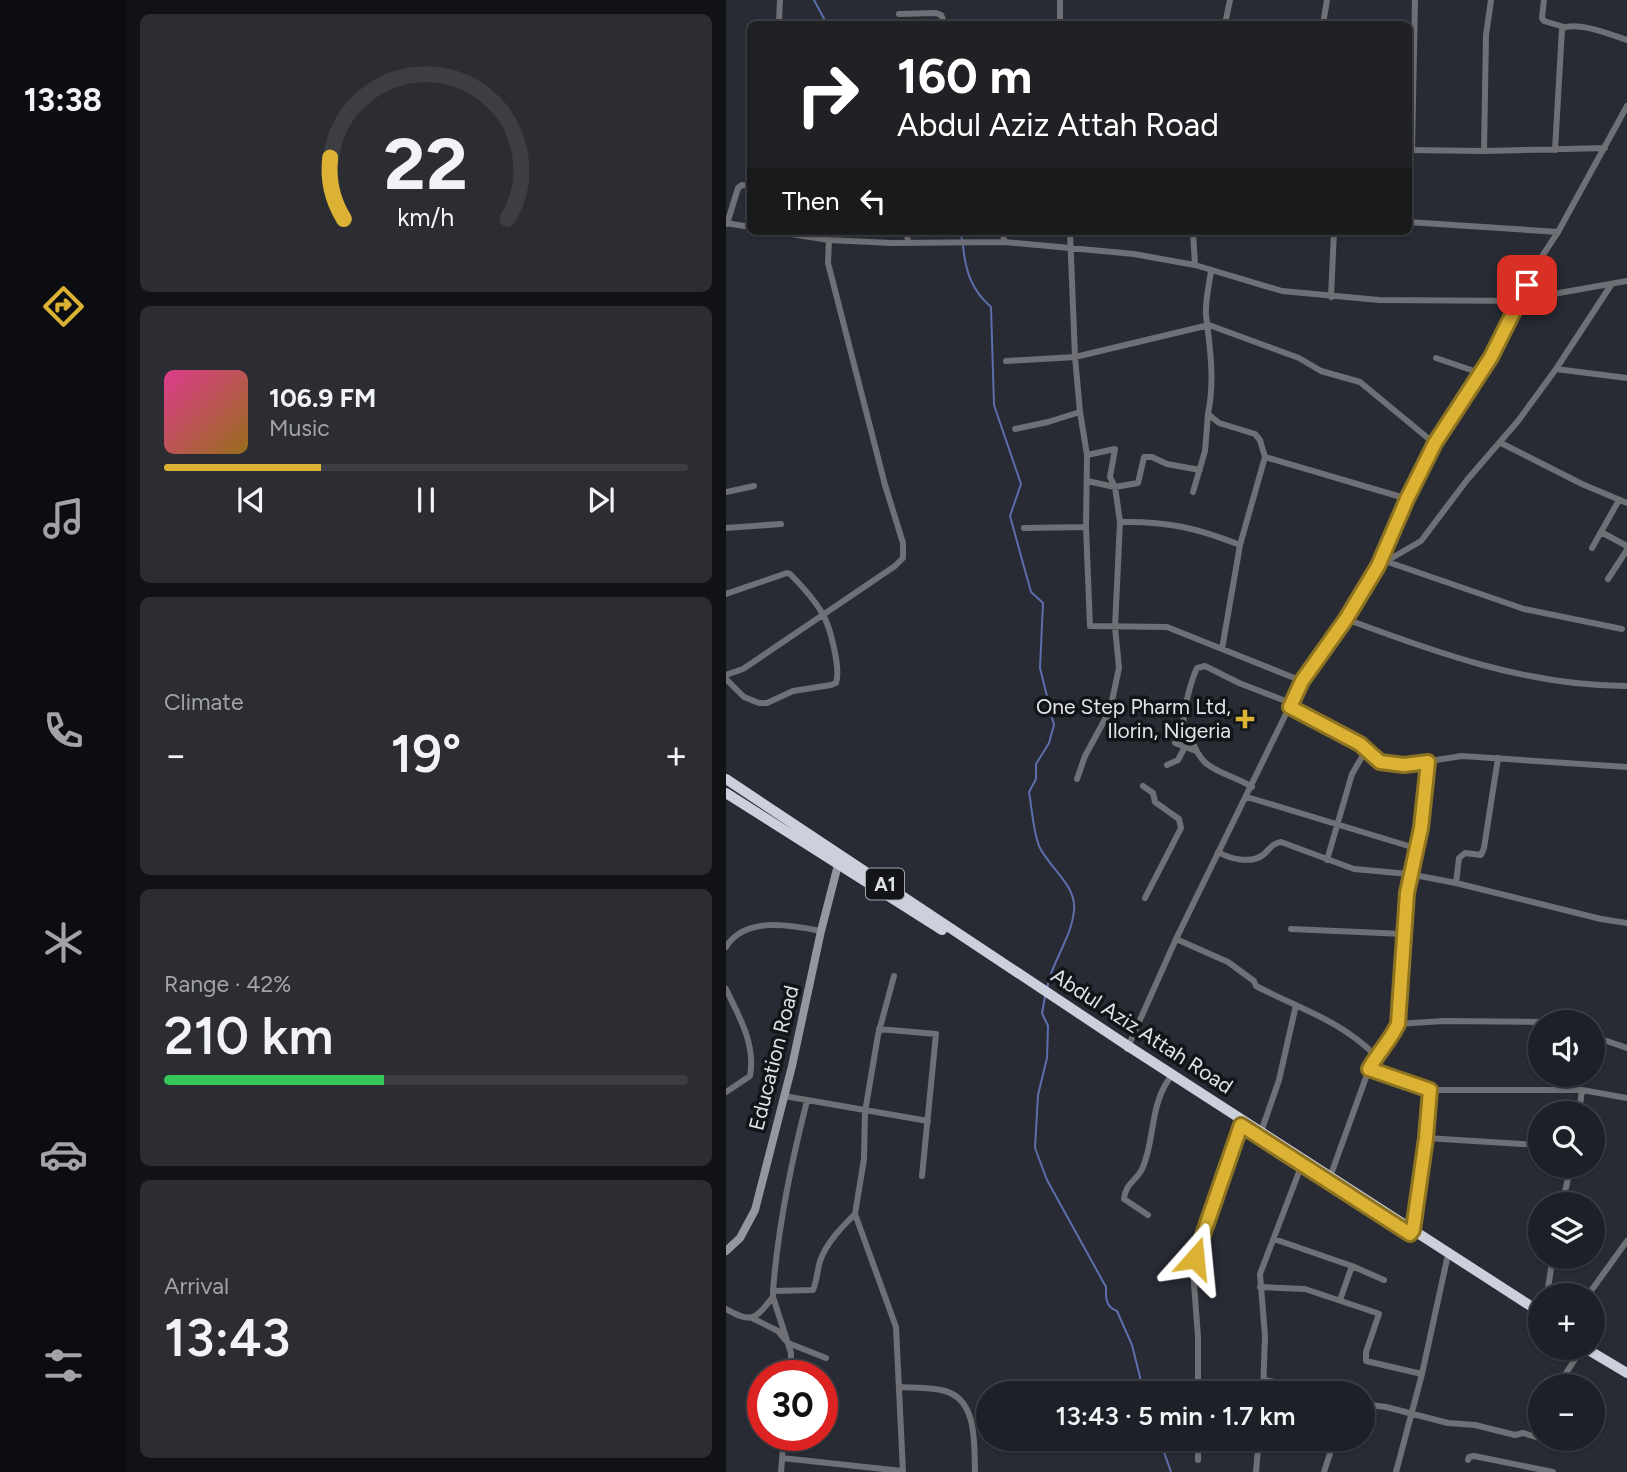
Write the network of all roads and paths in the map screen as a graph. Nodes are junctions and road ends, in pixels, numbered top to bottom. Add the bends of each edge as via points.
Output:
1 (780, 0) edge
2 (1060, 0) edge
3 (1230, 0) edge
4 (1327, 0) edge
5 (1415, 0) edge
6 (1491, 0) edge
7 (1544, 0) edge
8 (899, 14) dead end
9 (779, 21) edge
10 (944, 21) edge
11 (1060, 21) edge
12 (1226, 21) edge
13 (1324, 21) edge
14 (1564, 27) junction
15 (1627, 40) edge
16 (1412, 61) edge
17 (1627, 106) edge
18 (1605, 148) junction
19 (1412, 150) edge
20 (1555, 150) junction
21 (1484, 151) junction
22 (747, 186) edge
23 (1412, 222) edge
24 (726, 223) edge
25 (747, 227) edge
26 (1558, 232) junction
27 (797, 235) edge
28 (907, 235) edge
29 (1003, 235) edge
30 (1070, 235) edge
31 (1193, 235) edge
32 (1334, 235) edge
33 (829, 240) junction
34 (1004, 242) junction
35 (908, 243) junction
36 (1071, 248) junction
37 (1195, 265) junction
38 (1211, 271) junction
39 (1627, 281) edge
40 (1611, 284) junction
41 (1331, 297) junction
42 (1519, 302) junction
43 (1208, 324) junction
44 (1075, 357) junction
45 (1436, 358) dead end
46 (1006, 361) dead end
47 (1556, 369) junction
48 (1480, 373) junction
49 (1627, 378) edge
50 (1080, 412) junction
51 (1208, 414) junction
52 (1015, 429) dead end
53 (1435, 443) junction
54 (1501, 443) junction
55 (1087, 455) junction
56 (1265, 457) junction
57 (1200, 470) junction
58 (1087, 481) junction
59 (754, 486) dead end
60 (1115, 487) junction
61 (726, 492) edge
62 (1193, 492) dead end
63 (1407, 499) junction
64 (1623, 502) edge
65 (1120, 522) junction
66 (781, 524) dead end
67 (1086, 527) junction
68 (726, 528) edge
69 (1024, 528) dead end
70 (1601, 532) junction
71 (1240, 545) junction
72 (1592, 548) dead end
73 (1627, 548) edge
74 (1388, 562) junction
75 (1378, 566) junction
76 (1608, 579) dead end
77 (726, 594) edge
78 (824, 615) junction
79 (1346, 619) junction
80 (1115, 627) junction
81 (1622, 629) dead end
82 (1222, 649) junction
83 (726, 677) edge
84 (1302, 681) junction
85 (1627, 686) edge
86 (1291, 705) junction
87 (1175, 743) dead end
88 (1185, 747) junction
89 (1366, 750) junction
90 (1196, 751) junction
91 (1498, 758) junction
92 (1428, 762) junction
93 (1167, 765) dead end
94 (1627, 767) edge
95 (726, 779) edge
96 (1077, 779) dead end
97 (1143, 786) dead end
98 (1252, 787) junction
99 (726, 793) edge
100 (1247, 797) junction
101 (1337, 825) junction
102 (1416, 848) junction
103 (1218, 852) junction
104 (840, 859) junction
105 (1327, 860) junction
106 (1409, 874) junction
107 (1456, 883) junction
108 (1145, 898) dead end
109 (1627, 923) edge
110 (1291, 929) dead end
111 (821, 931) junction
112 (1404, 934) junction
113 (1176, 939) junction
114 (726, 947) edge
115 (894, 976) dead end
116 (726, 989) edge
117 (1296, 1005) junction
118 (1528, 1022) edge
119 (1398, 1024) junction
120 (879, 1029) junction
121 (1605, 1040) edge
122 (1127, 1048) junction
123 (1627, 1048) edge
124 (1376, 1056) junction
125 (1369, 1069) junction
126 (1169, 1079) junction
127 (1430, 1090) junction
128 (1582, 1090) junction
129 (726, 1092) edge
130 (784, 1096) junction
131 (1627, 1098) edge
132 (807, 1101) junction
133 (1581, 1101) edge
134 (865, 1112) junction
135 (928, 1121) junction
136 (1241, 1125) junction
137 (1261, 1132) junction
138 (1426, 1138) junction
139 (1528, 1144) edge
140 (1302, 1164) junction
141 (922, 1176) dead end
142 (1330, 1177) junction
143 (855, 1214) junction
144 (1148, 1215) dead end
145 (1411, 1232) junction
146 (1274, 1239) junction
147 (1627, 1241) edge
148 (726, 1251) edge
149 (1447, 1259) junction
150 (1352, 1266) junction
151 (1384, 1280) dead end
152 (1597, 1283) edge
153 (1260, 1287) junction
154 (773, 1294) junction
155 (1340, 1300) junction
156 (1528, 1305) edge
157 (726, 1309) edge
158 (1528, 1311) edge
159 (752, 1318) junction
160 (788, 1343) junction
161 (1605, 1353) edge
162 (826, 1358) dead end
163 (791, 1360) edge
164 (1605, 1360) edge
165 (1627, 1367) edge
166 (1627, 1373) edge
167 (1422, 1374) junction
168 (1264, 1380) joint
169 (1198, 1381) edge
170 (1269, 1381) edge
171 (900, 1387) junction
172 (1375, 1406) edge
173 (1412, 1415) junction
174 (1528, 1434) edge
175 (783, 1451) edge
176 (1198, 1451) edge
177 (1258, 1451) edge
178 (1331, 1451) edge
179 (782, 1458) junction
180 (1468, 1460) dead end
181 (1198, 1461) dead end
182 (781, 1472) edge
183 (903, 1472) edge
184 (975, 1472) edge
185 (1256, 1472) edge
186 (1324, 1472) edge
187 (1396, 1472) edge
188 (1553, 1472) edge

1 - 9 street
2 - 11 street
3 - 12 street
4 - 13 street
5 - 16 street
6 - 21 street
7 - 14 street via 1544,21
8 - 10 street via 936,13
14 - 15 street
14 - 20 street
17 - 18 street
18 - 20 street
18 - 26 street
19 - 21 street
20 - 21 street
22 - 24 street via 738,188
23 - 26 street
24 - 25 street
26 - 42 street
27 - 33 street
28 - 35 street
29 - 34 street
30 - 36 street
31 - 37 street
32 - 41 street
33 - 35 street
33 - 78 street via 828,263 903,558
34 - 35 street
34 - 36 street
36 - 37 street
36 - 44 street
37 - 38 street
38 - 41 street via 1282,291
38 - 43 street
39 - 40 street
40 - 42 street
40 - 47 street
41 - 42 street
42 - 48 street
43 - 44 street
43 - 51 street via 1212,380
43 - 53 street via 1299,358 1321,371 1360,382
44 - 46 street
44 - 50 street
45 - 48 street
47 - 49 street
47 - 54 street
48 - 53 street
50 - 52 street
50 - 55 street
51 - 56 street via 1220,423 1255,434
51 - 57 street
53 - 63 street
54 - 64 street
54 - 74 street via 1421,541
55 - 58 street
55 - 60 street via 1114,449 1110,477
56 - 63 street
56 - 71 street
57 - 60 street via 1144,457 1138,483
57 - 62 street
58 - 60 street
58 - 67 street
59 - 61 street
60 - 65 street
63 - 75 street
64 - 70 street
65 - 71 street via 1200,529
65 - 80 street
66 - 68 street
67 - 69 street
67 - 80 street via 1088,620 1090,626
70 - 72 street
70 - 73 street
71 - 82 street
73 - 76 street
74 - 75 street
74 - 81 street via 1524,609
75 - 79 street
77 - 78 street via 787,573
78 - 83 street
78 - 83 street via 835,650 836,683 787,692 759,703 744,697
79 - 84 street
79 - 85 street via 1422,648 1512,674
80 - 82 street via 1167,628
80 - 96 street via 1119,668 1114,698
82 - 84 street
84 - 86 street
86 - 89 street
86 - 90 street via 1205,666 1197,668 1184,722
86 - 98 street
87 - 88 street
88 - 90 street
88 - 93 street via 1178,760
89 - 92 street via 1387,765
89 - 101 street via 1352,774
90 - 98 street via 1208,765
91 - 92 street via 1462,756
91 - 94 street
91 - 107 street via 1481,855 1465,853 1459,858
92 - 102 street
95 - 104 highway, Abdul Aziz Attah Road / A1
97 - 108 street via 1181,823
98 - 100 street
99 - 104 highway, Abdul Aziz Attah Road / A1
100 - 101 street
100 - 103 street
101 - 102 street
101 - 105 street
102 - 106 street
103 - 105 street via 1238,859 1254,858 1281,842
103 - 113 street
104 - 111 street, Education Road
104 - 122 highway, Abdul Aziz Attah Road / A1
105 - 106 street via 1354,869
106 - 107 street
106 - 112 street
107 - 109 street
110 - 112 street
111 - 114 street via 787,925 754,928 739,931
111 - 130 street, Education Road
112 - 119 street
113 - 117 street via 1228,962 1256,986
113 - 122 street
115 - 120 street
116 - 129 street via 741,1019 752,1064 750,1076
117 - 124 street via 1344,1029
117 - 137 street via 1279,1080
118 - 119 street
119 - 124 street via 1390,1042
120 - 134 street
120 - 135 street via 936,1034
121 - 123 street
122 - 126 highway, Abdul Aziz Attah Road / A1
122 - 137 highway, Abdul Aziz Attah Road / A1
124 - 125 street
125 - 127 street
125 - 142 street
126 - 136 highway, Abdul Aziz Attah Road / A1
126 - 144 street via 1157,1100 1142,1170 1124,1193 1129,1204
127 - 128 street
127 - 138 street
128 - 131 street
128 - 133 street
130 - 132 street
130 - 148 street, Education Road via 755,1210 740,1238
132 - 134 street
132 - 154 street via 785,1202
134 - 135 street
134 - 143 street via 864,1159
135 - 141 street
136 - 140 highway, Abdul Aziz Attah Road / A1
136 - 169 street via 1193,1270
137 - 142 highway, Abdul Aziz Attah Road / A1
138 - 139 street
138 - 145 street
140 - 145 highway, Abdul Aziz Attah Road / A1
140 - 146 street
142 - 145 highway, Abdul Aziz Attah Road / A1
143 - 154 street via 826,1247 813,1290
143 - 171 street via 896,1327
145 - 149 highway, Abdul Aziz Attah Road / A1
145 - 156 highway, Abdul Aziz Attah Road / A1
146 - 150 street
146 - 153 street via 1260,1274
147 - 152 street
149 - 158 highway, Abdul Aziz Attah Road / A1
149 - 167 street
150 - 151 street
150 - 155 street
153 - 155 street via 1305,1289
153 - 168 street
154 - 159 street
154 - 160 street
155 - 167 street via 1379,1314 1366,1361
157 - 159 street
159 - 160 street via 778,1331
160 - 162 street
160 - 163 street
161 - 165 highway
164 - 166 highway
167 - 173 street
168 - 170 street
171 - 183 street
171 - 184 street via 944,1390 965,1405
172 - 173 street
173 - 174 street
173 - 187 street
175 - 179 street
176 - 181 street
177 - 185 street
178 - 186 street
179 - 182 street
179 - 183 street
180 - 188 street via 1474,1456

